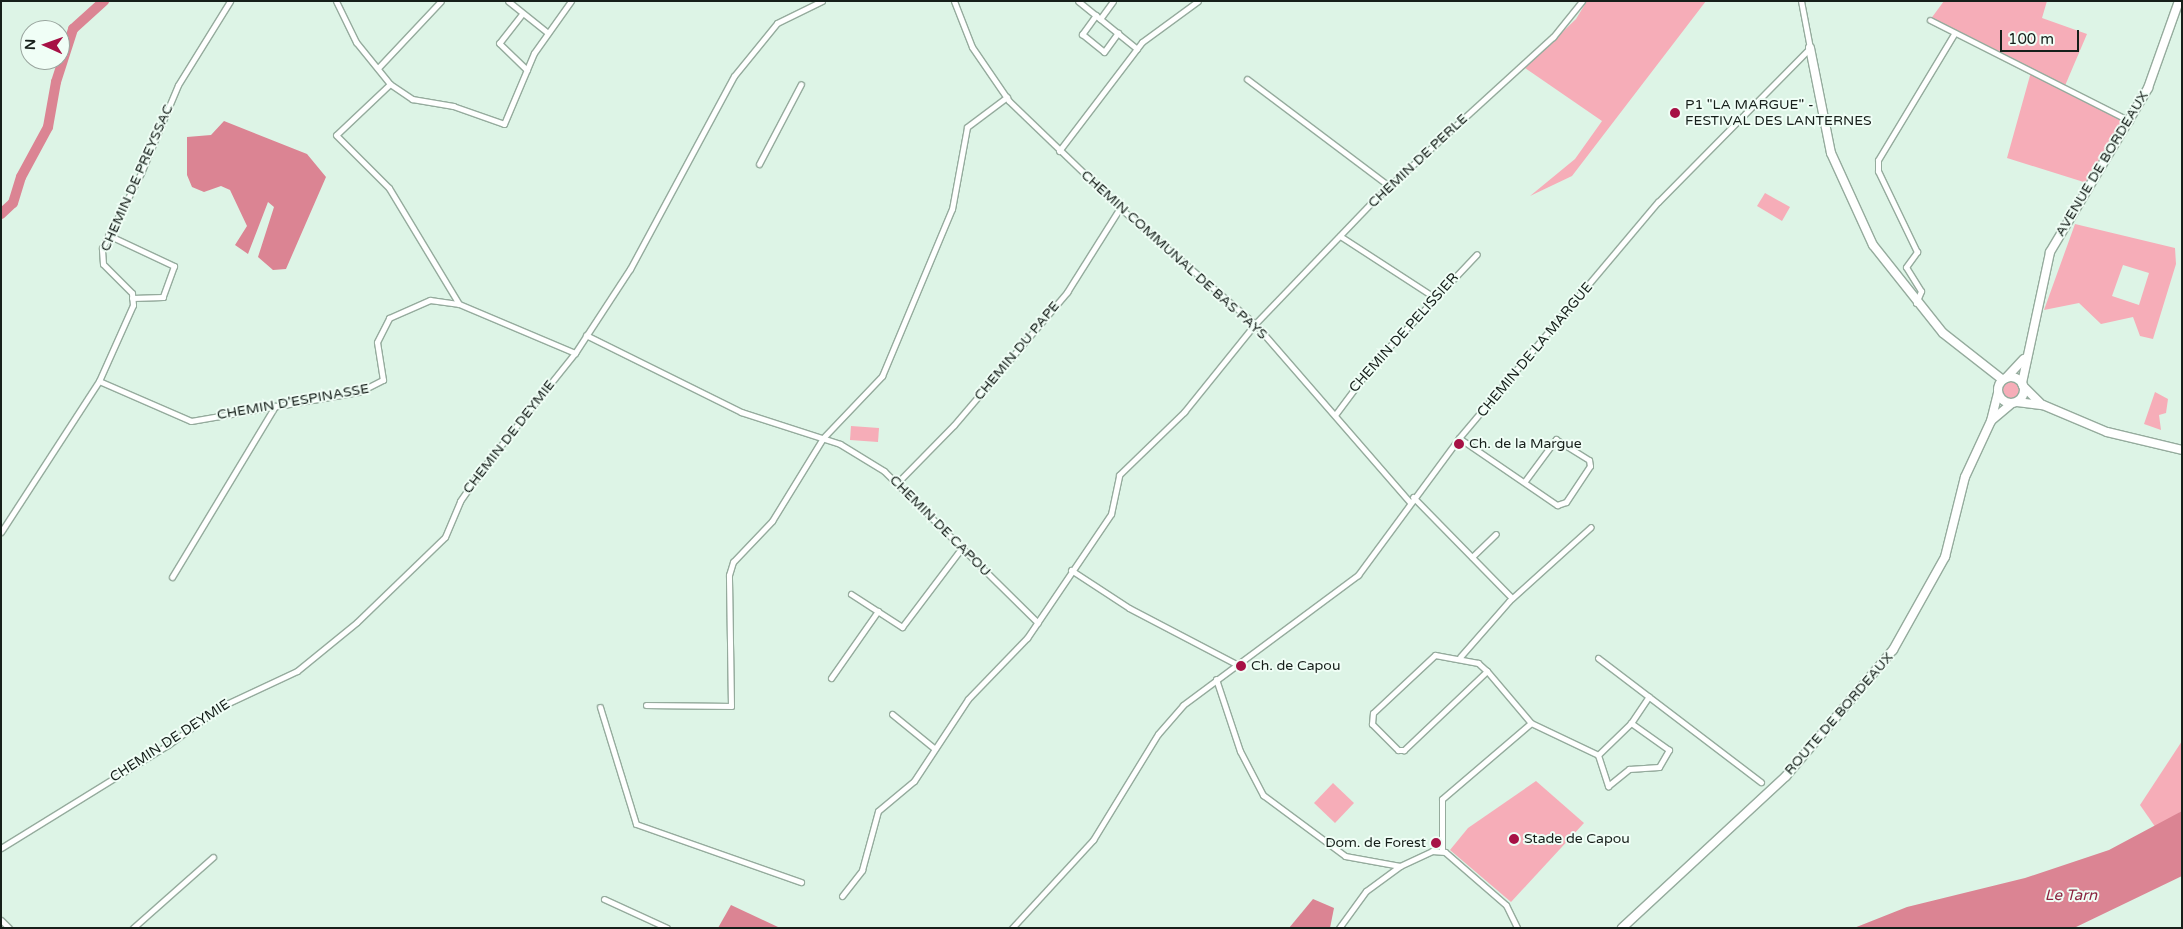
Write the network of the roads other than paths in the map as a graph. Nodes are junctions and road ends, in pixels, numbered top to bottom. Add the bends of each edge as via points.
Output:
1 (230, 1) edge
2 (336, 1) edge
3 (441, 1) edge
4 (508, 1) edge
5 (572, 1) edge
6 (822, 1) edge
7 (954, 1) edge
8 (1078, 1) edge
9 (1113, 1) edge
10 (1198, 1) edge
11 (1582, 1) edge
12 (1801, 1) edge
13 (2179, 1) edge
14 (522, 14) junction
15 (1098, 17) junction
16 (1930, 20) dead end
17 (548, 34) junction
18 (1118, 34) junction
19 (1954, 34) junction
20 (1137, 48) junction
21 (1810, 48) junction
22 (378, 68) junction
23 (527, 70) junction
24 (1247, 79) dead end
25 (390, 84) junction
26 (801, 84) dead end
27 (1007, 97) junction
28 (2130, 121) junction
29 (1059, 151) junction
30 (759, 164) dead end
31 (1389, 186) junction
32 (1120, 208) junction
33 (108, 235) junction
34 (1340, 236) junction
35 (1477, 254) dead end
36 (1434, 297) junction
37 (132, 298) junction
38 (1916, 303) junction
39 (459, 304) junction
40 (1256, 324) junction
41 (586, 335) junction
42 (575, 353) junction
43 (2026, 358) junction
44 (1984, 369) junction
45 (2004, 379) junction
46 (99, 382) junction
47 (2022, 384) junction
48 (1998, 392) junction
49 (2014, 402) junction
50 (2043, 405) junction
51 (275, 406) junction
52 (1335, 415) junction
53 (1991, 421) junction
54 (823, 438) junction
55 (1459, 438) junction
56 (2182, 450) edge
57 (898, 481) junction
58 (1526, 481) junction
59 (1411, 499) junction
60 (1591, 527) dead end
61 (1, 532) edge
62 (1496, 534) dead end
63 (961, 549) junction
64 (1472, 557) junction
65 (1071, 570) junction
66 (172, 577) dead end
67 (851, 594) dead end
68 (1512, 598) junction
69 (878, 611) junction
70 (1038, 623) junction
71 (1460, 657) junction
72 (1598, 658) dead end
73 (1238, 664) junction
74 (1487, 670) junction
75 (831, 678) dead end
76 (1216, 678) junction
77 (1650, 696) junction
78 (646, 705) dead end
79 (600, 707) dead end
80 (892, 714) dead end
81 (1531, 723) junction
82 (1631, 724) junction
83 (935, 749) junction
84 (1598, 755) junction
85 (1761, 782) dead end
86 (1, 848) edge
87 (1442, 850) junction
88 (213, 857) dead end
89 (1400, 866) junction
90 (801, 882) dead end
91 (842, 896) dead end
92 (604, 899) dead end
93 (1, 920) edge
94 (9, 928) edge
95 (133, 928) edge
96 (667, 928) edge
97 (1012, 928) edge
98 (1339, 928) edge
99 (1517, 928) edge
100 (1622, 928) edge

1 - 33 street, CHEMIN DE PREYSSAC via 178,84 141,173
2 - 22 street via 356,42
3 - 22 street
4 - 14 street
5 - 17 street
6 - 41 street, CHEMIN DE DEYMIE via 777,23 734,76 630,269
7 - 27 street, CHEMIN COMMUNAL DE BAS PAYS via 972,47
8 - 15 street
9 - 15 street
10 - 20 street
11 - 31 street, CHEMIN DE PERLE via 1553,37
12 - 21 street
13 - 28 main road, AVENUE DE BORDEAUX via 2155,71
14 - 17 street
14 - 23 street via 499,43
15 - 18 street
15 - 18 street via 1082,34 1104,52
16 - 19 street
17 - 23 street
18 - 20 street
19 - 28 street
19 - 38 street via 1878,160 1878,172 1917,252 1906,267 1921,291
20 - 29 street
21 - 38 main road via 1822,124 1844,186 1873,245
21 - 55 street, CHEMIN DE LA MARGUE via 1675,182
22 - 25 street
23 - 25 street via 504,124 453,106 412,99
24 - 31 street
25 - 39 street via 336,135 389,188
26 - 30 street
27 - 29 street, CHEMIN COMMUNAL DE BAS PAYS
27 - 54 street via 967,127 952,210 882,376
28 - 43 main road, AVENUE DE BORDEAUX via 2050,252
29 - 32 street, CHEMIN COMMUNAL DE BAS PAYS
31 - 34 street, CHEMIN DE PERLE
32 - 40 street, CHEMIN COMMUNAL DE BAS PAYS
32 - 57 street, CHEMIN DU PAPE via 1066,292 954,426
33 - 37 street, CHEMIN DE PREYSSAC via 100,254 103,264
33 - 37 street via 174,266 163,297
34 - 36 street
34 - 40 street, CHEMIN DE PERLE
35 - 36 street, CHEMIN DE PELISSIER
36 - 52 street, CHEMIN DE PELISSIER via 1368,371
37 - 46 street
38 - 44 main road
39 - 42 street
39 - 51 street, CHEMIN D'ESPINASSE via 430,300 389,318 377,342 380,385
40 - 52 street, CHEMIN COMMUNAL DE BAS PAYS
40 - 65 street, CHEMIN DE PERLE via 1184,412 1119,475 1111,514
41 - 42 street, CHEMIN DE DEYMIE
41 - 54 street, CHEMIN DE CAPOU via 741,412
42 - 86 street, CHEMIN DE DEYMIE via 460,501 445,537 356,622 297,672 220,707 168,745
43 - 45 main road
43 - 47 main road, AVENUE DE BORDEAUX
44 - 45 main road
44 - 48 main road
45 - 47 main road
45 - 48 main road, ROUTE DE BORDEAUX
46 - 51 street, CHEMIN D'ESPINASSE via 191,421
46 - 61 street
47 - 49 main road, AVENUE DE BORDEAUX
47 - 50 main road
48 - 49 main road
48 - 53 main road, ROUTE DE BORDEAUX
49 - 50 main road
49 - 53 main road, ROUTE DE BORDEAUX
50 - 56 main road via 2107,432
51 - 66 street
52 - 59 street, CHEMIN COMMUNAL DE BAS PAYS
53 - 100 main road, ROUTE DE BORDEAUX via 1965,477 1946,558 1893,650 1776,785
54 - 57 street, CHEMIN DE CAPOU
54 - 78 street via 772,522 733,562 729,575 731,706
55 - 58 street
55 - 59 street, CHEMIN DE LA MARGUE
57 - 63 street, CHEMIN DE CAPOU
58 - 58 street via 1556,439 1589,460 1590,466 1566,502 1558,505
59 - 64 street, CHEMIN COMMUNAL DE BAS PAYS
59 - 73 street, CHEMIN DE LA MARGUE via 1358,575
60 - 68 street
62 - 64 street
63 - 69 street via 902,627
63 - 70 street, CHEMIN DE CAPOU
64 - 68 street, CHEMIN COMMUNAL DE BAS PAYS
65 - 70 street, CHEMIN DE PERLE
65 - 73 street via 1129,608
67 - 69 street
68 - 71 street
69 - 75 street
70 - 83 street, CHEMIN DE PERLE via 968,699
71 - 74 street
71 - 74 street via 1427,658 1373,713 1372,724 1398,750 1411,745
72 - 77 street
73 - 76 street, CHEMIN DE LA MARGUE
74 - 81 street
76 - 89 street via 1240,751 1263,794 1345,856
76 - 97 street, CHEMIN DE LA MARGUE via 1183,705 1158,734 1093,840
77 - 82 street
77 - 85 street
79 - 90 street via 636,824
80 - 83 street
81 - 84 street
81 - 87 street via 1442,799
82 - 84 street
82 - 84 street via 1669,750 1659,767 1630,769 1608,786
83 - 91 street, CHEMIN DE PERLE via 914,781 878,811 862,870
87 - 89 street
87 - 99 street via 1506,905
88 - 95 street
89 - 98 street via 1366,892
92 - 96 street
93 - 94 street

